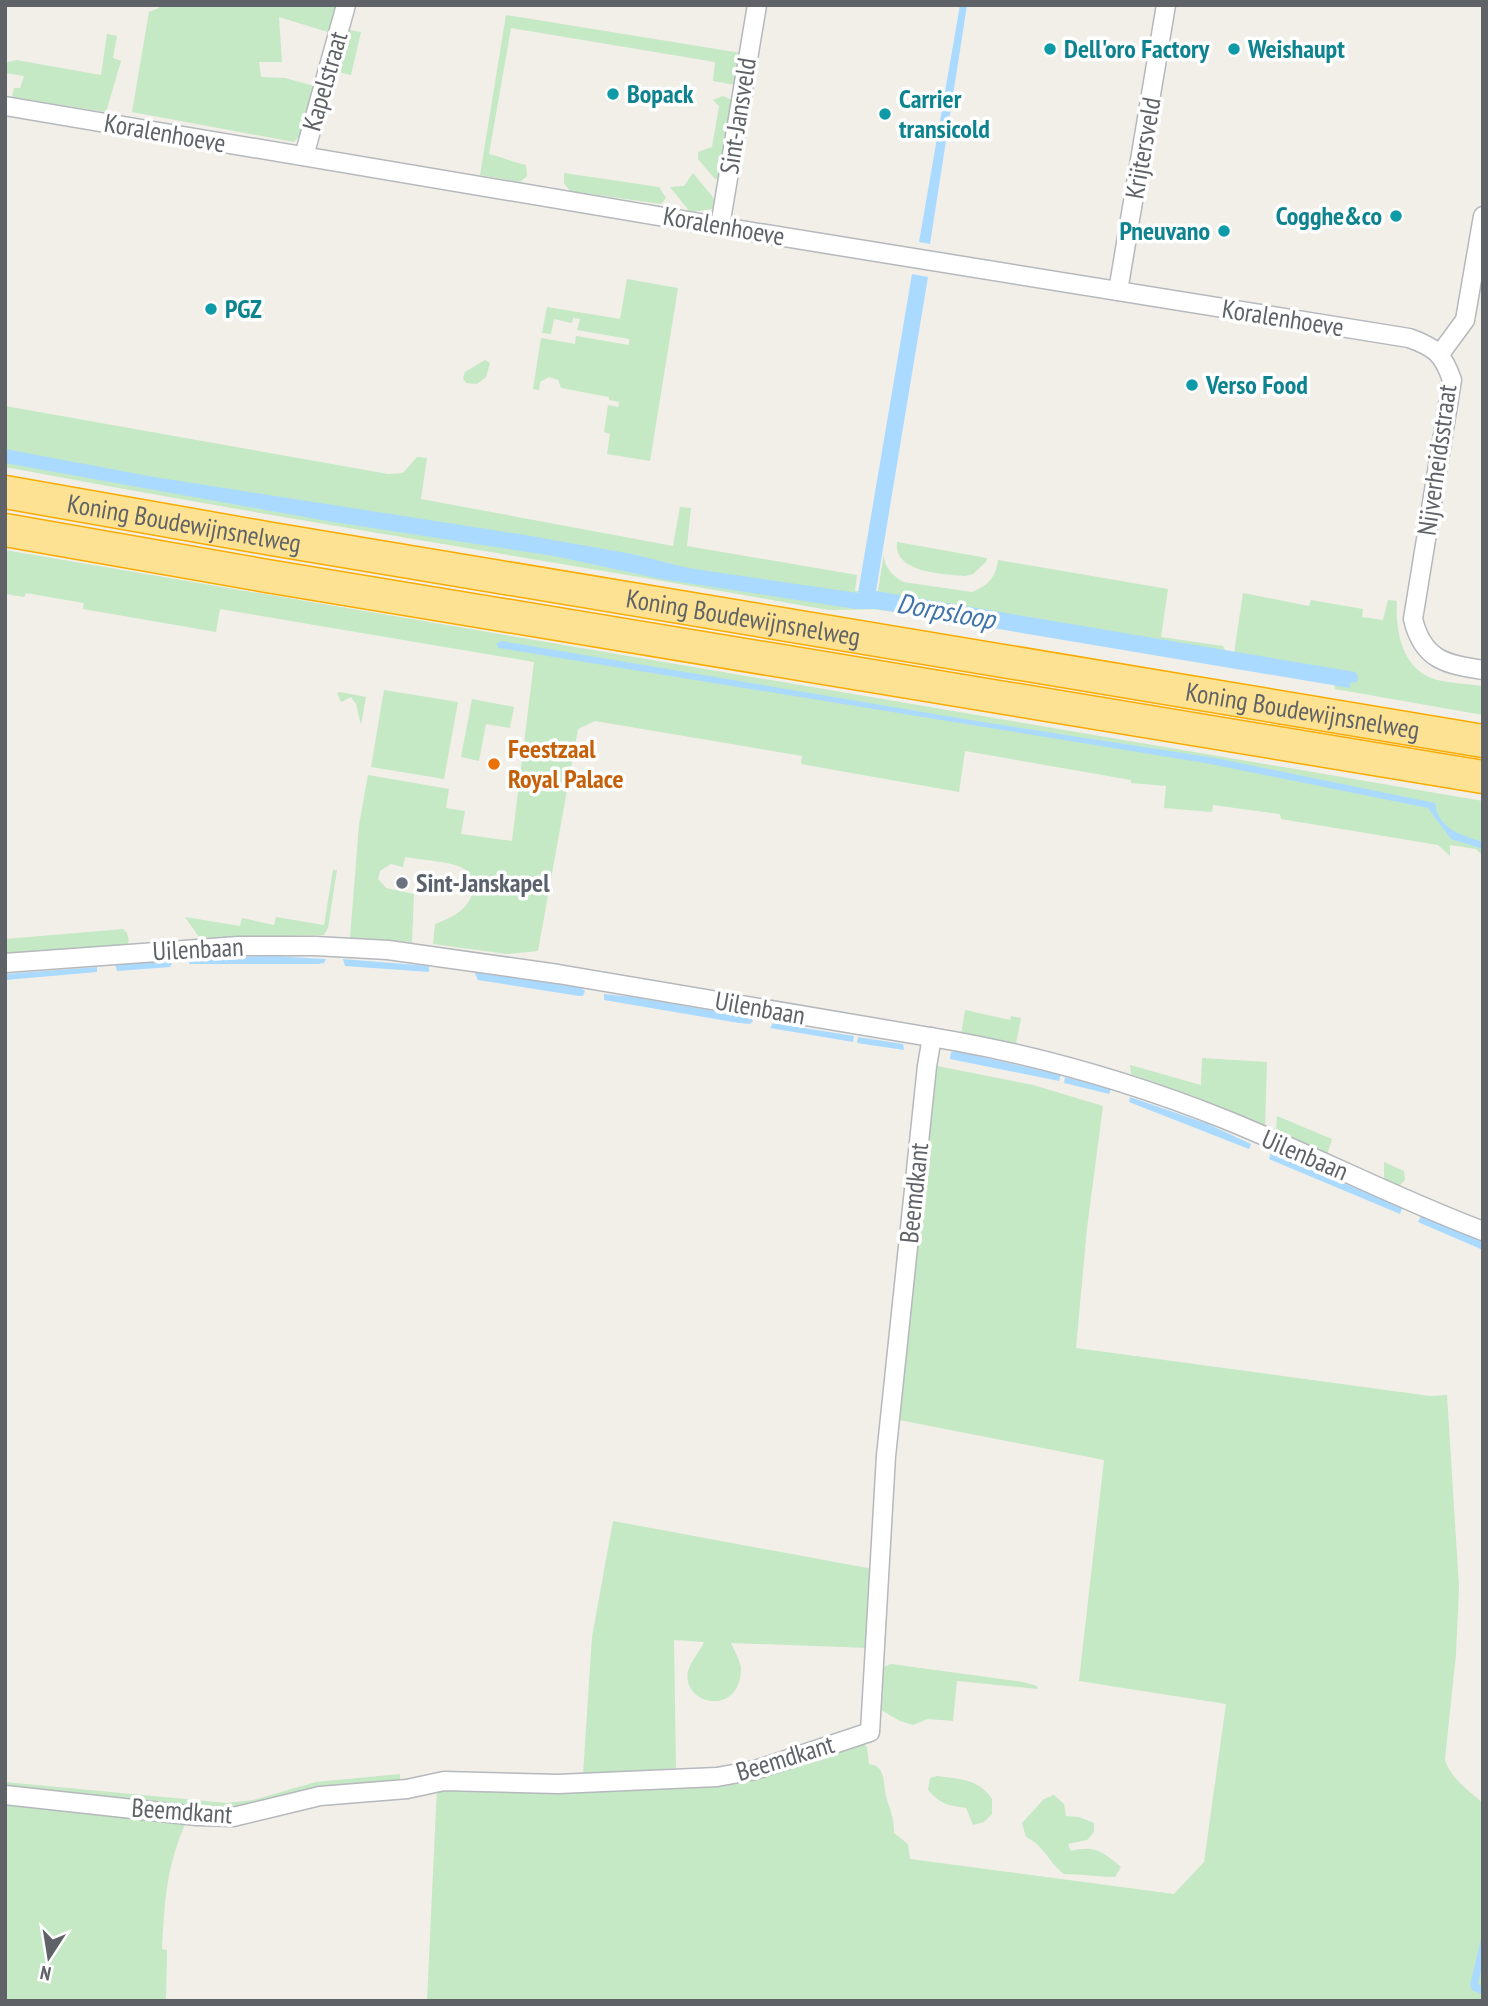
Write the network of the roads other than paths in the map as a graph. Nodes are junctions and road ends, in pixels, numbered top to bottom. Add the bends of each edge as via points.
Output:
1 (346, 5) edge
2 (757, 5) edge
3 (1166, 5) edge
4 (5, 106) edge
5 (304, 156) junction
6 (1483, 216) edge
7 (720, 226) junction
8 (1118, 292) junction
9 (1440, 354) junction
10 (5, 492) edge
11 (5, 530) edge
12 (1483, 670) edge
13 (1483, 741) edge
14 (1483, 777) edge
15 (5, 962) edge
16 (932, 1037) junction
17 (1483, 1231) edge
18 (5, 1795) edge

1 - 5 street, Kapelstraat
2 - 7 street, Sint-Jansveld
3 - 8 street, Krijtersveld
4 - 5 street, Koralenhoeve
5 - 7 street, Koralenhoeve
6 - 9 street, Nijverheidsstraat via 1465,320
7 - 8 street, Koralenhoeve
8 - 9 street, Koralenhoeve via 1409,338
9 - 12 street, Nijverheidsstraat via 1452,380 1451,396 1413,619 1425,649 1439,660
10 - 13 highway, Koning Boudewijnsnelweg
11 - 14 highway, Koning Boudewijnsnelweg
15 - 16 street, Uilenbaan via 239,946 388,950
16 - 17 street, Uilenbaan via 1009,1051 1123,1082 1224,1119
16 - 18 street, Beemdkant via 886,1456 870,1732 755,1770 718,1777 558,1784 443,1781 407,1789 320,1796 233,1817

